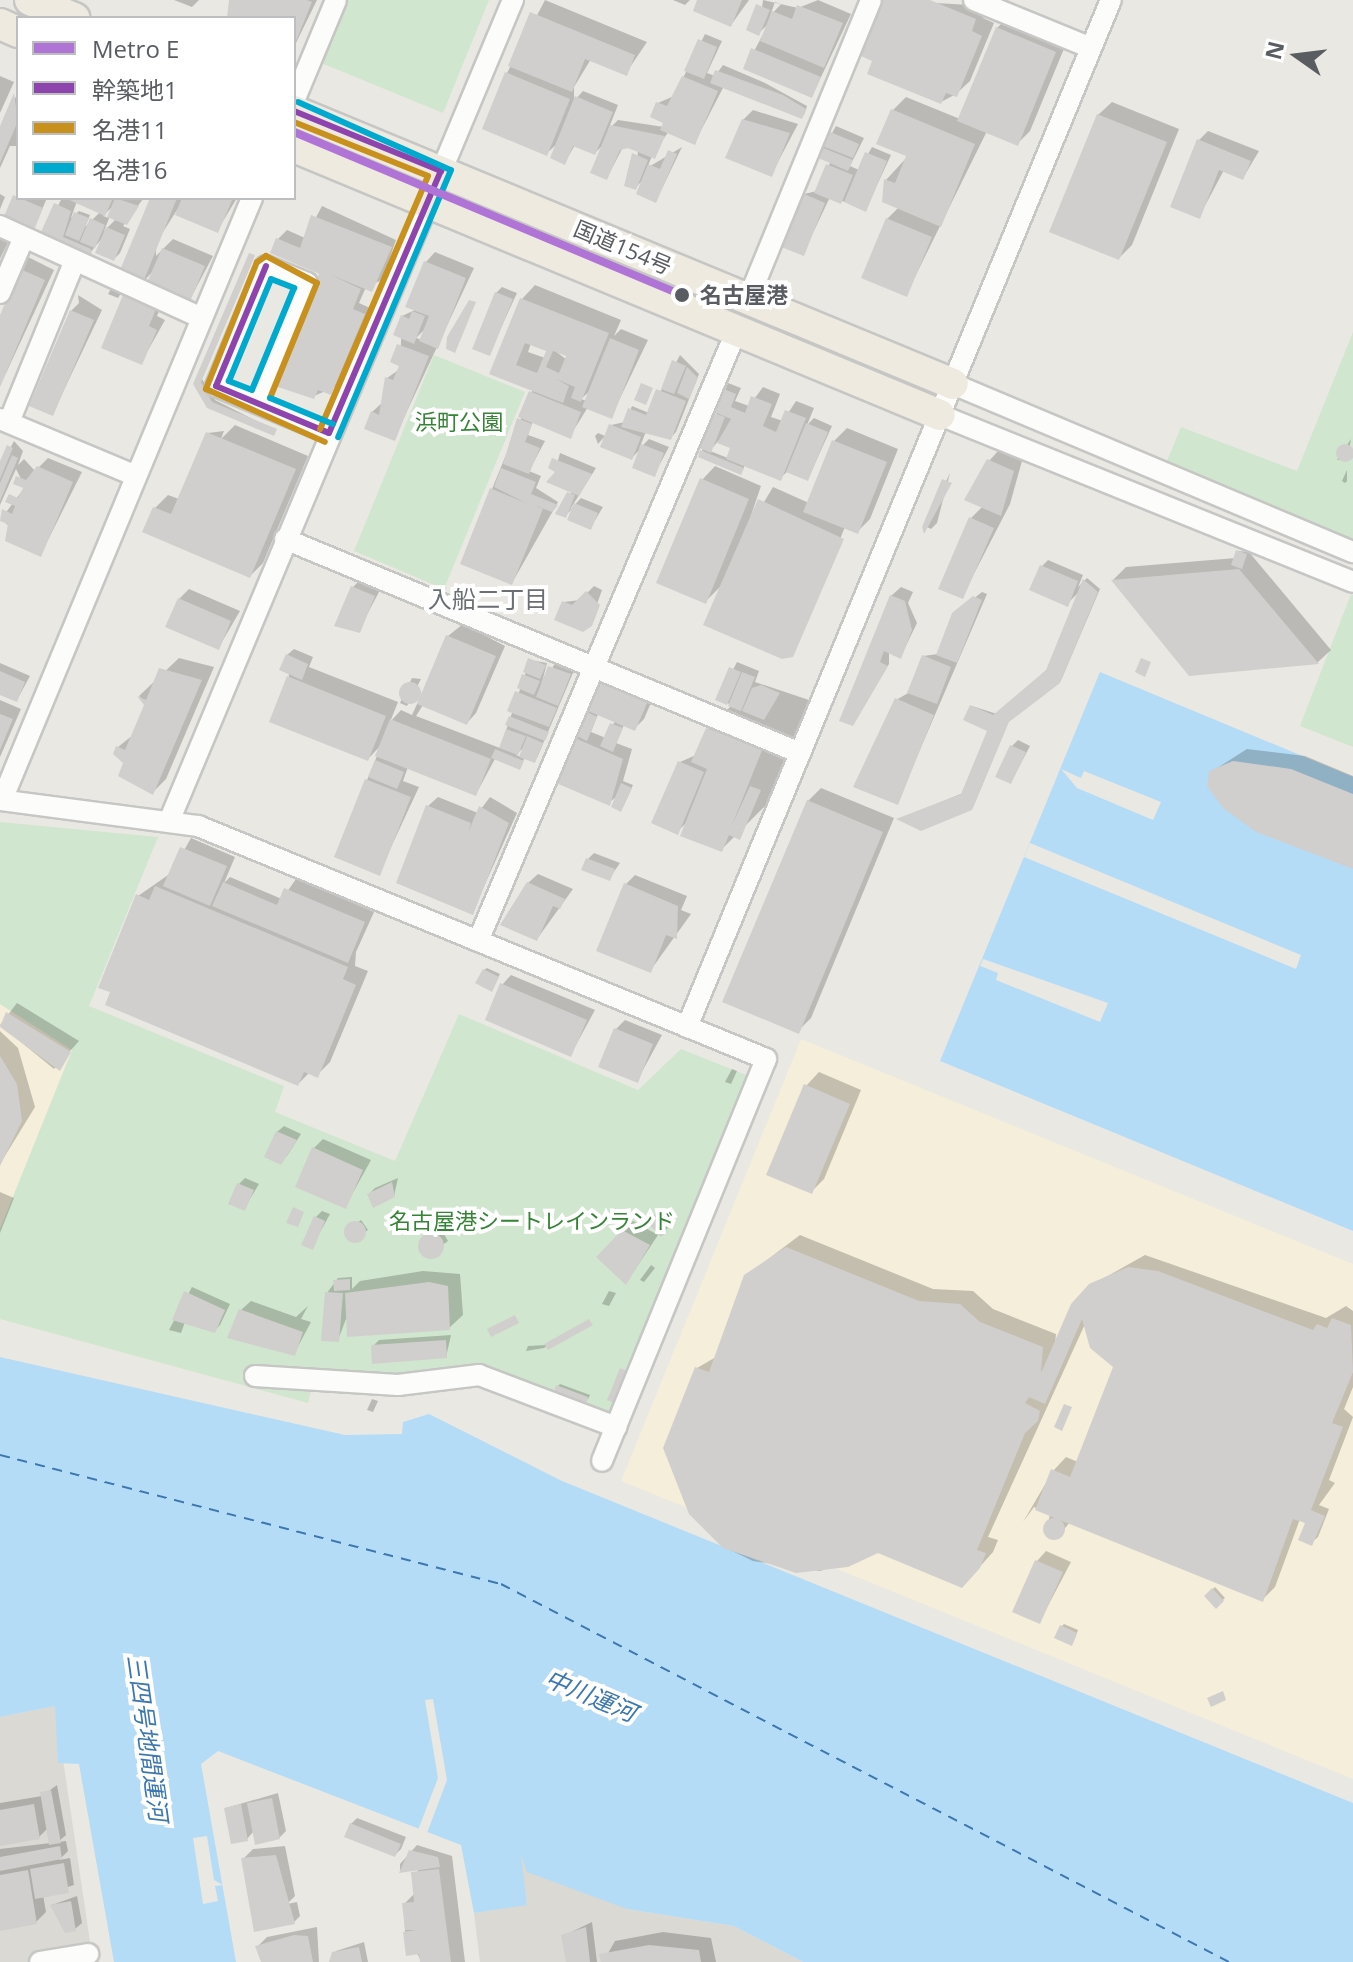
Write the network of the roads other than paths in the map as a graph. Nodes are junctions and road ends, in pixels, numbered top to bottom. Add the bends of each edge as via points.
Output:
1 (30, 0) edge
2 (336, 0) edge
3 (513, 0) edge
4 (871, 0) edge
5 (974, 0) edge
6 (1111, 0) edge
7 (69, 16) edge
8 (1091, 48) junction
9 (296, 96) edge
10 (296, 112) edge
11 (296, 148) edge
12 (441, 171) junction
13 (251, 200) edge
14 (425, 203) junction
15 (0, 226) edge
16 (22, 242) junction
17 (73, 265) junction
18 (0, 293) edge
19 (748, 300) junction
20 (202, 318) junction
21 (736, 332) junction
22 (953, 384) junction
23 (257, 403) junction
24 (940, 415) junction
25 (4, 421) edge
26 (329, 433) junction
27 (136, 476) junction
28 (285, 539) junction
29 (1353, 552) edge
30 (1353, 582) edge
31 (594, 668) junction
32 (800, 753) junction
33 (1, 800) edge
34 (170, 819) junction
35 (478, 941) junction
36 (687, 1027) junction
37 (255, 1376) dead end
38 (616, 1427) junction
39 (602, 1461) dead end
40 (88, 1954) dead end
41 (40, 1962) edge

1 - 7 highway
2 - 9 street
3 - 12 street
4 - 19 street
5 - 8 street
6 - 8 street
8 - 22 street
10 - 12 highway, 国道154号
11 - 14 highway, 国道154号
12 - 14 street
12 - 19 highway, 国道154号
13 - 20 street
14 - 21 highway, 国道154号
14 - 26 street
15 - 16 street via 24,237
16 - 17 street
16 - 18 street
17 - 20 street
17 - 25 street
19 - 22 highway, 国道154号
20 - 27 street
21 - 24 highway, 国道154号
21 - 31 street
22 - 24 street
22 - 29 street
23 - 23 street via 216,386 266,266 307,283
23 - 26 street
24 - 30 street
24 - 32 street
25 - 27 street
26 - 28 street
27 - 33 street
28 - 31 street
28 - 34 street
31 - 32 street
31 - 35 street
32 - 36 street
33 - 34 street
34 - 35 street
35 - 36 street
36 - 38 street via 766,1059
37 - 38 street via 398,1385 479,1375
38 - 39 street
40 - 41 street

